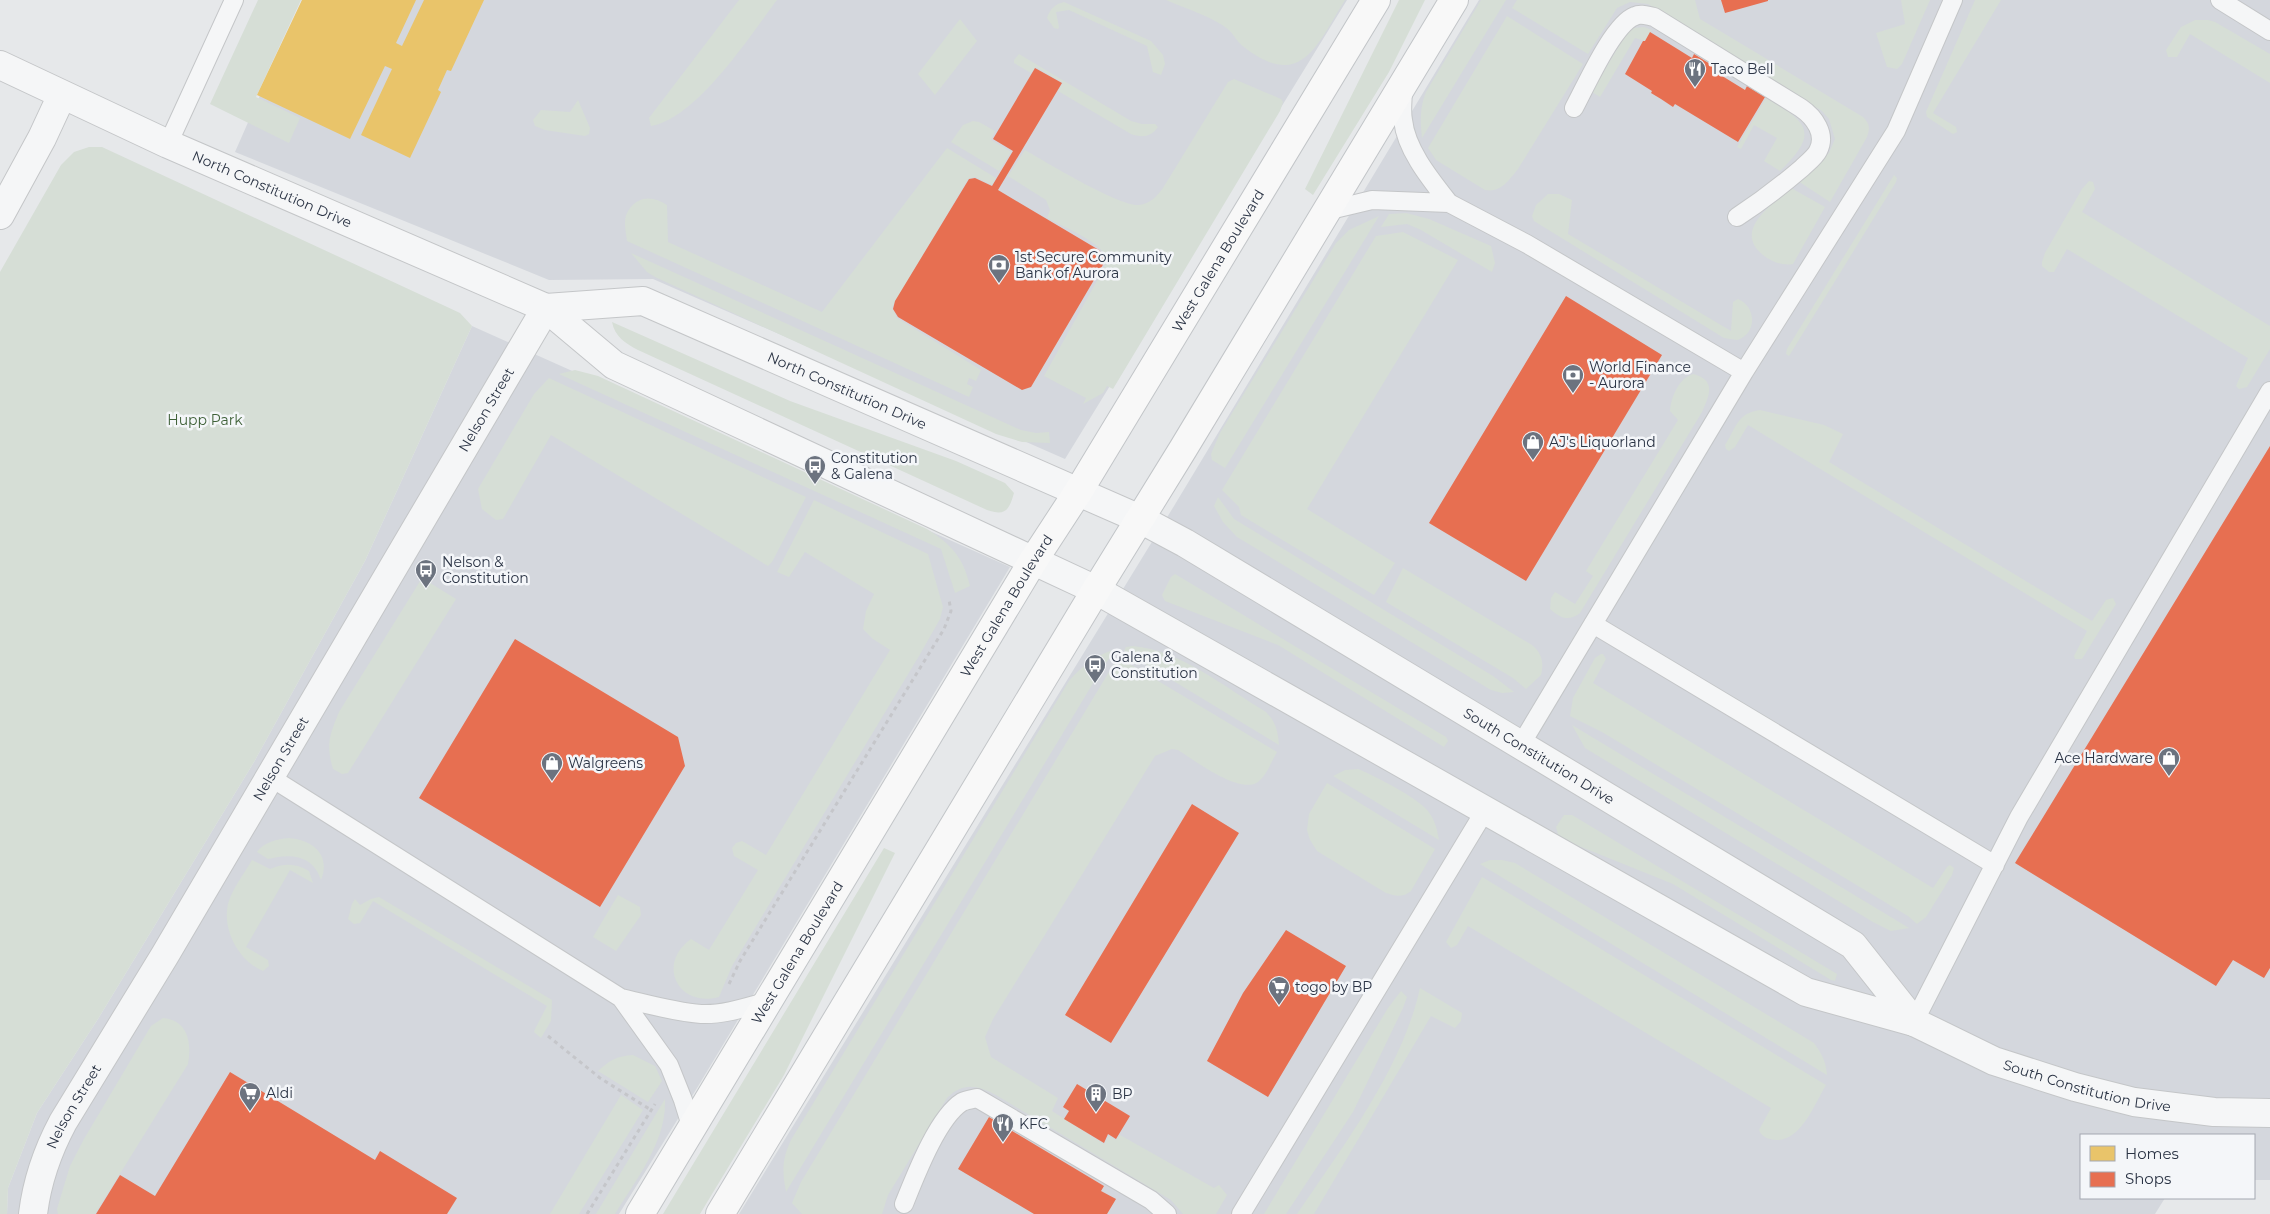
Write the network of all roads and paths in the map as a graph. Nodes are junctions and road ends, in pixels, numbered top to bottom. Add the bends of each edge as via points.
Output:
1 (234, 0) edge
2 (1376, 0) edge
3 (1454, 0) edge
4 (1953, 0) edge
5 (2220, 0) edge
6 (2270, 31) edge
7 (0, 65) edge
8 (1403, 85) junction
9 (62, 95) junction
10 (1574, 108) dead end
11 (168, 144) junction
12 (1449, 203) junction
13 (1326, 211) junction
14 (0, 215) edge
15 (1737, 217) dead end
16 (546, 308) junction
17 (1744, 372) junction
18 (2270, 391) edge
19 (1078, 492) junction
20 (1140, 519) junction
21 (1033, 562) junction
22 (1096, 590) junction
23 (949, 600) dead end
24 (1593, 624) junction
25 (1520, 746) junction
26 (270, 777) junction
27 (1486, 809) junction
28 (1995, 864) junction
29 (621, 998) junction
30 (769, 1001) junction
31 (716, 1013) junction
32 (1914, 1022) junction
33 (548, 1036) dead end
34 (674, 1078) junction
35 (651, 1110) junction
36 (2270, 1113) edge
37 (692, 1129) junction
38 (904, 1204) dead end
39 (33, 1214) edge
40 (587, 1214) edge
41 (640, 1214) edge
42 (720, 1214) edge
43 (1167, 1214) edge
44 (1241, 1214) edge

1 - 11 lane
2 - 19 main road, West Galena Boulevard
3 - 8 main road
4 - 17 lane via 1896,131
5 - 6 lane
7 - 9 street, North Constitution Drive
8 - 12 lane via 1402,122 1408,140 1418,160
8 - 13 main road
9 - 11 street, North Constitution Drive
9 - 14 street
10 - 15 lane via 1615,32 1635,15 1644,15 1654,17 1801,108 1813,117 1818,128 1821,140 1818,151 1770,196
11 - 16 street, North Constitution Drive
12 - 13 lane via 1372,200
12 - 17 lane via 1527,244
13 - 20 main road
16 - 19 street, North Constitution Drive via 643,301
16 - 21 street, North Constitution Drive via 614,365
16 - 26 street, Nelson Street
17 - 24 lane
18 - 28 lane via 2019,817
19 - 20 street, North Constitution Drive
19 - 21 main road, West Galena Boulevard
20 - 22 main road
20 - 25 street, South Constitution Drive
21 - 22 street, North Constitution Drive
21 - 30 main road, West Galena Boulevard
22 - 27 street, South Constitution Drive
22 - 42 main road
23 - 31 path via 950,611 944,629 740,961
24 - 25 lane
24 - 28 lane
25 - 32 street, South Constitution Drive via 1852,944
26 - 29 lane
26 - 39 street, Nelson Street via 50,1146
27 - 32 street, South Constitution Drive via 1806,992
27 - 44 lane
28 - 32 lane
29 - 31 lane via 671,1010
29 - 34 lane via 669,1065
30 - 31 lane
30 - 37 main road, West Galena Boulevard
32 - 36 street, South Constitution Drive via 1994,1061 2075,1088 2134,1102 2214,1112
33 - 35 path via 600,1078
34 - 35 path
34 - 37 lane
35 - 40 path
37 - 41 main road, West Galena Boulevard
38 - 43 lane via 926,1152 948,1117 962,1102 977,1098 1152,1200

